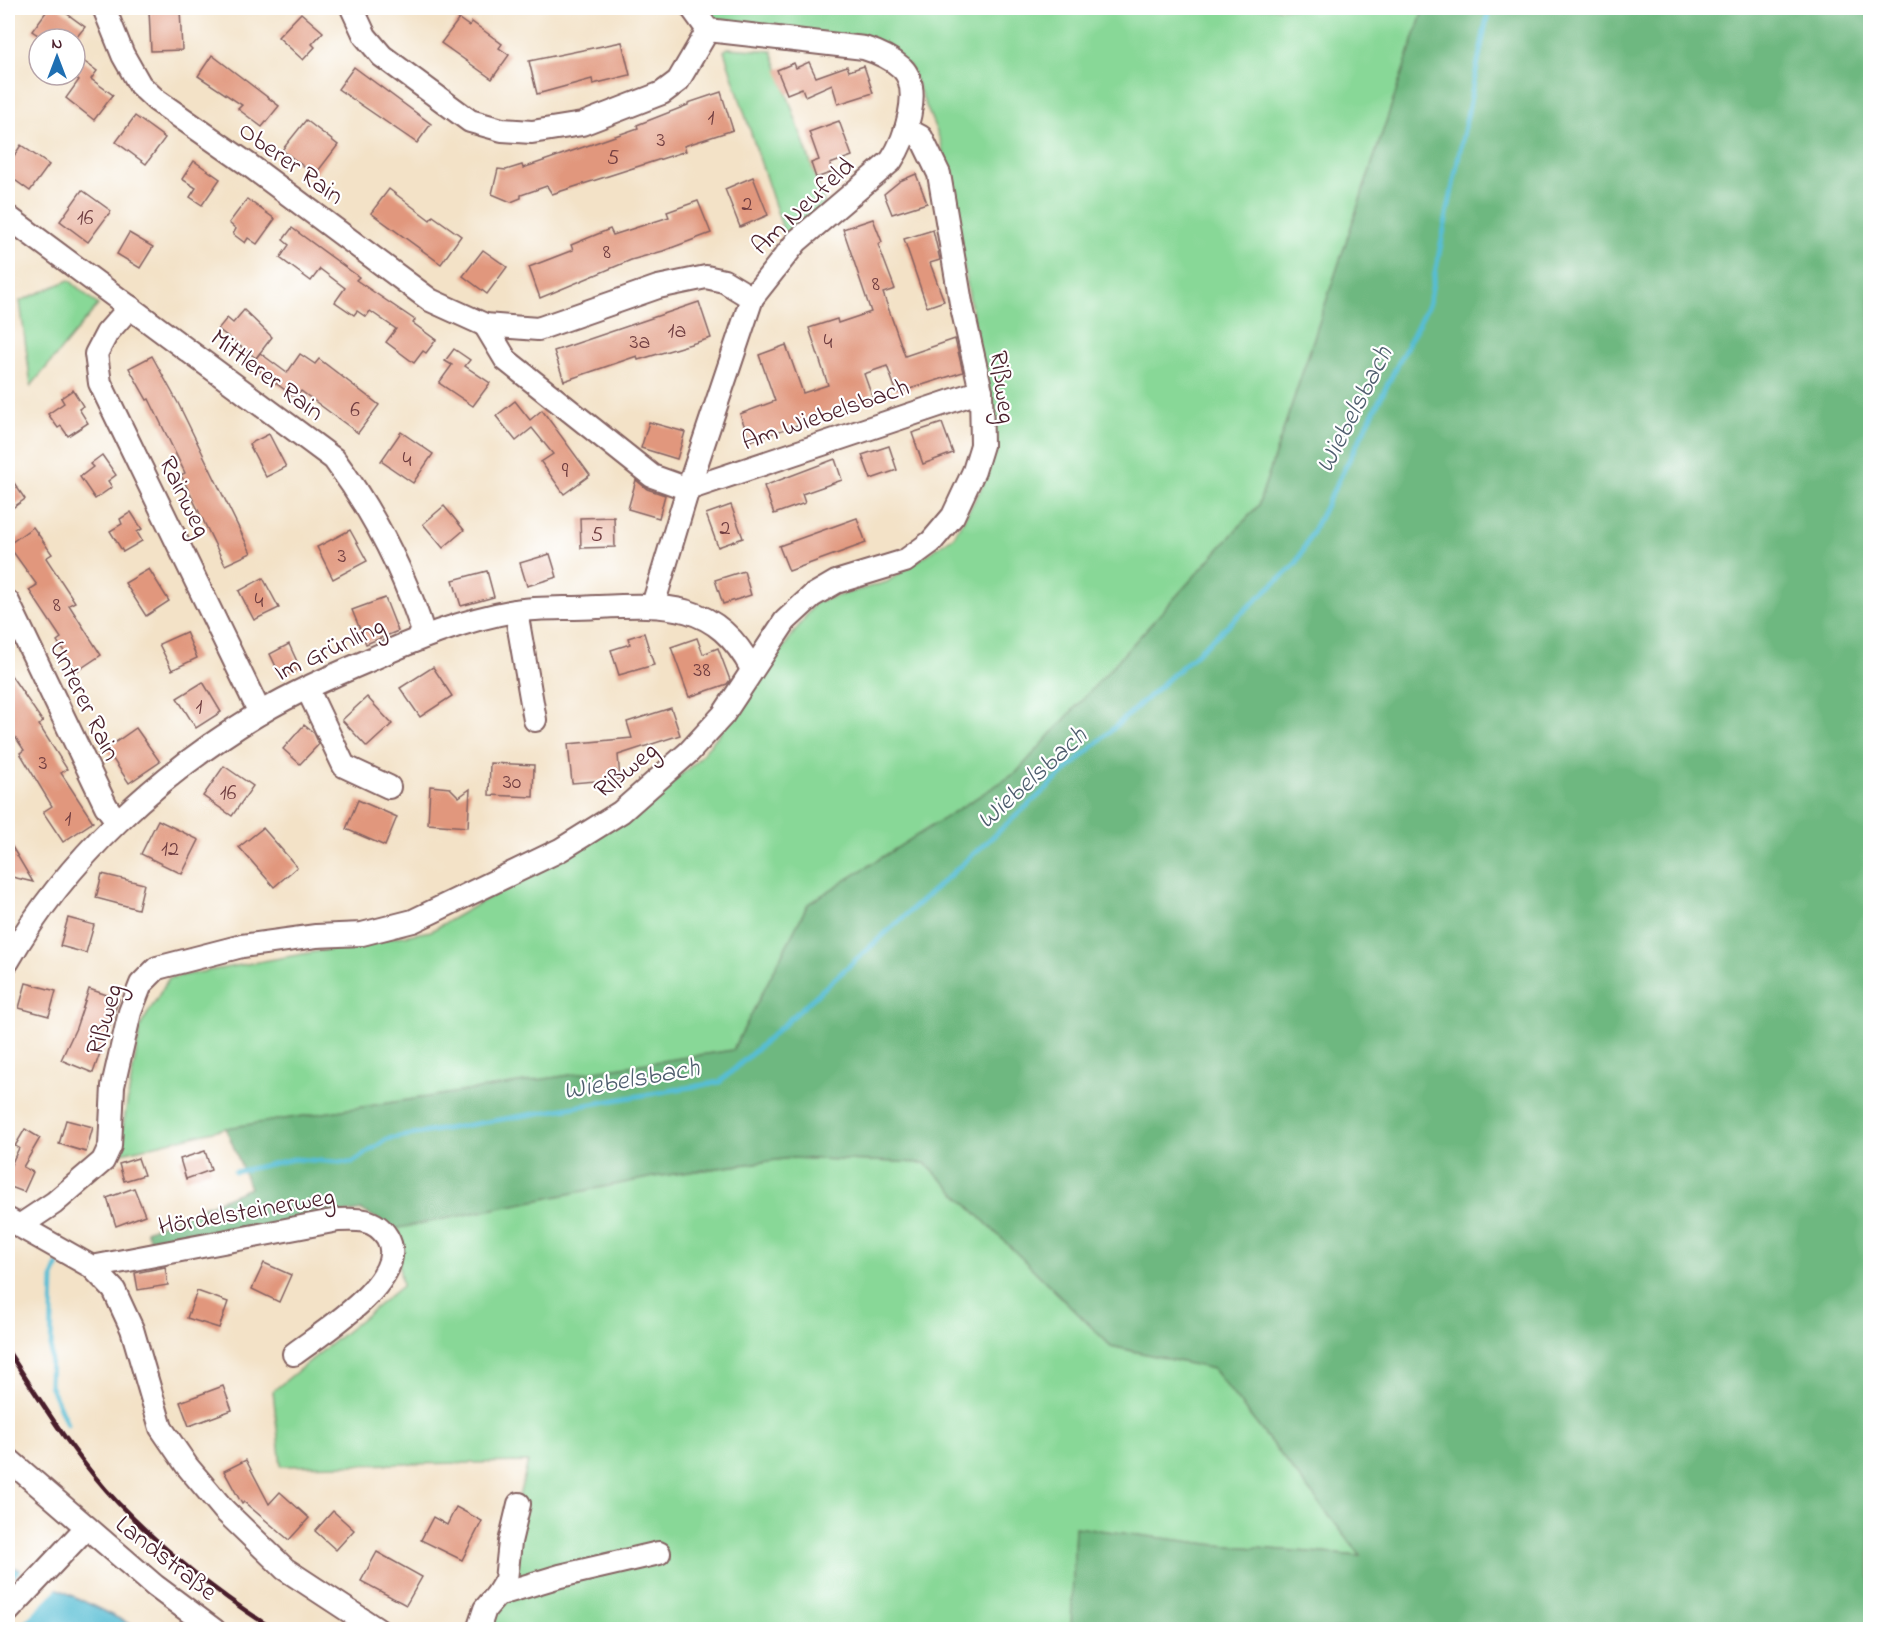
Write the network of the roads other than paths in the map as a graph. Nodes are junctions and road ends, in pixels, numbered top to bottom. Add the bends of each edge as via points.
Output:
1 (104, 8) edge
2 (352, 8) edge
3 (692, 8) edge
4 (708, 30) junction
5 (906, 129) junction
6 (8, 217) edge
7 (752, 298) junction
8 (130, 307) junction
9 (485, 325) junction
10 (981, 391) junction
11 (688, 489) junction
12 (8, 602) edge
13 (653, 605) junction
14 (516, 611) junction
15 (424, 635) junction
16 (752, 669) junction
17 (307, 688) junction
18 (260, 713) junction
19 (535, 720) dead end
20 (389, 787) dead end
21 (117, 821) junction
22 (9, 954) edge
23 (14, 1222) edge
24 (92, 1267) junction
25 (294, 1354) dead end
26 (8, 1459) edge
27 (519, 1504) dead end
28 (86, 1529) junction
29 (659, 1553) dead end
30 (497, 1595) junction
31 (8, 1611) edge
32 (214, 1629) edge
33 (378, 1629) edge
34 (478, 1629) edge

1 - 9 street, Oberer Rain via 123,56 140,85 156,100 430,300
2 - 4 street via 365,36 382,56 470,121 502,130 532,132 582,124 662,93 678,81
3 - 4 street
4 - 5 street, Am Neufeld via 879,53 903,69 911,83
5 - 7 street, Am Neufeld via 902,146 891,161 797,242
5 - 10 street, Rißweg via 921,137 939,174
6 - 8 street, Mittlerer Rain
7 - 9 street, Oberer Rain via 724,281 706,277 658,287 538,328
7 - 11 street, Am Neufeld
8 - 15 street, Mittlerer Rain via 334,459 357,490 394,556
8 - 18 street, Rainweg via 107,333 96,354 100,383
9 - 11 street via 506,360 652,476
10 - 11 street, Am Wiebelsbach
10 - 16 street, Rißweg via 982,445 954,516 931,542 905,561 836,582 812,596 785,621
11 - 13 street, Am Neufeld
12 - 21 street, Unterer Rain via 106,806
13 - 14 street, Im Grünling
13 - 16 street, Im Grünling via 711,620 740,646
14 - 15 street, Im Grünling
14 - 19 street
15 - 17 street, Im Grünling
16 - 23 street, Rißweg via 723,715 689,752 621,812 549,855 413,921 362,934 242,945 157,968 141,984 130,1012 113,1086 110,1146 103,1161 54,1203
17 - 18 street, Im Grünling
17 - 20 street via 344,766
18 - 21 street, Im Grünling via 188,762
21 - 22 street, Im Grünling via 48,901
23 - 24 street
24 - 25 street, Hördelsteinerweg via 338,1220 360,1219 376,1224 388,1238 387,1272 370,1295
24 - 33 street via 114,1290 132,1329 161,1428 187,1466 224,1510 285,1569
26 - 28 street, Landstraße
27 - 30 street via 506,1581
28 - 31 street
28 - 32 street, Landstraße
29 - 30 street
30 - 34 street via 485,1609

